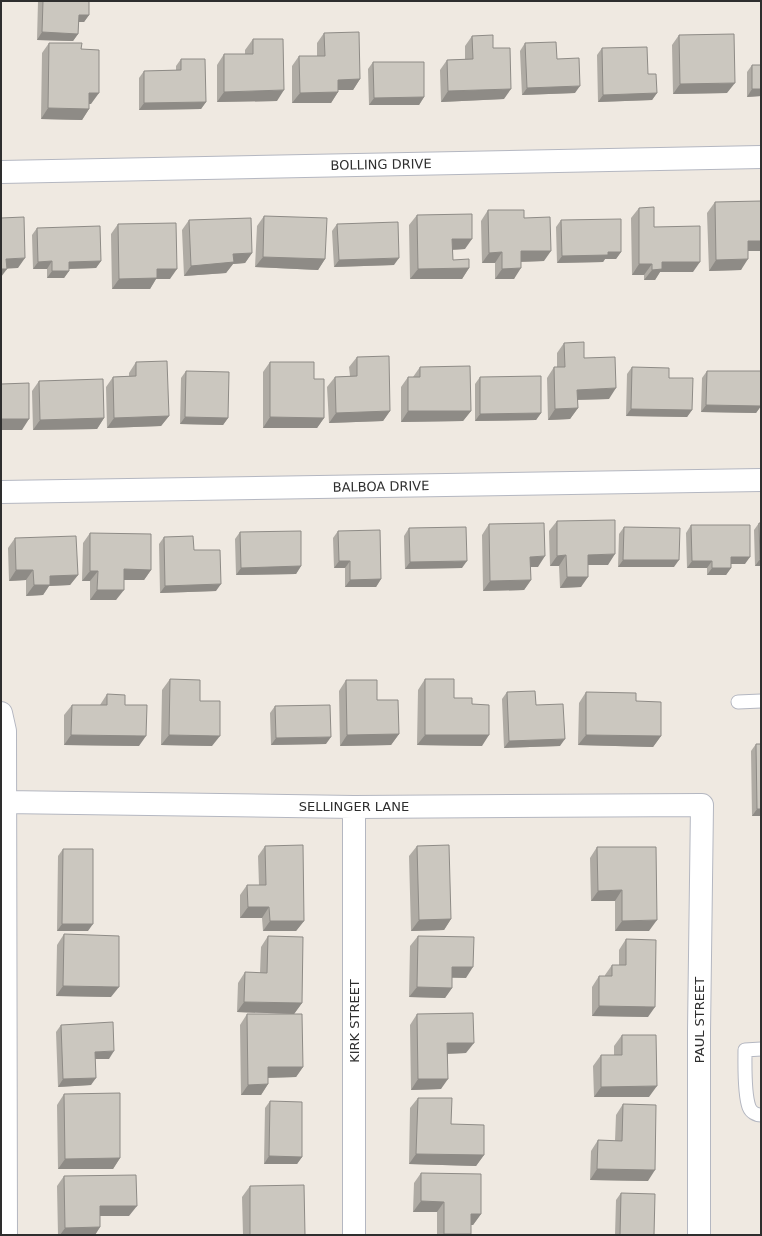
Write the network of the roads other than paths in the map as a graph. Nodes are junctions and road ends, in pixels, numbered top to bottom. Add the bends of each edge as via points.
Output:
1 (761, 157) edge
2 (1, 172) edge
3 (761, 480) edge
4 (1, 492) edge
5 (761, 701) edge
6 (738, 702) dead end
7 (1, 713) edge
8 (6, 802) junction
9 (702, 805) joint
10 (354, 806) junction
11 (761, 1049) edge
12 (761, 1115) edge
13 (6, 1235) edge
14 (354, 1235) edge
15 (699, 1235) edge

1 - 2 street, BOLLING DRIVE
3 - 4 street, BALBOA DRIVE
5 - 6 lane
7 - 8 street via 6,731
8 - 10 street, SELLINGER LANE
8 - 13 street
9 - 10 street, SELLINGER LANE
9 - 15 street, PAUL STREET
10 - 14 street, KIRK STREET
11 - 12 lane via 745,1050 749,1108 756,1115

